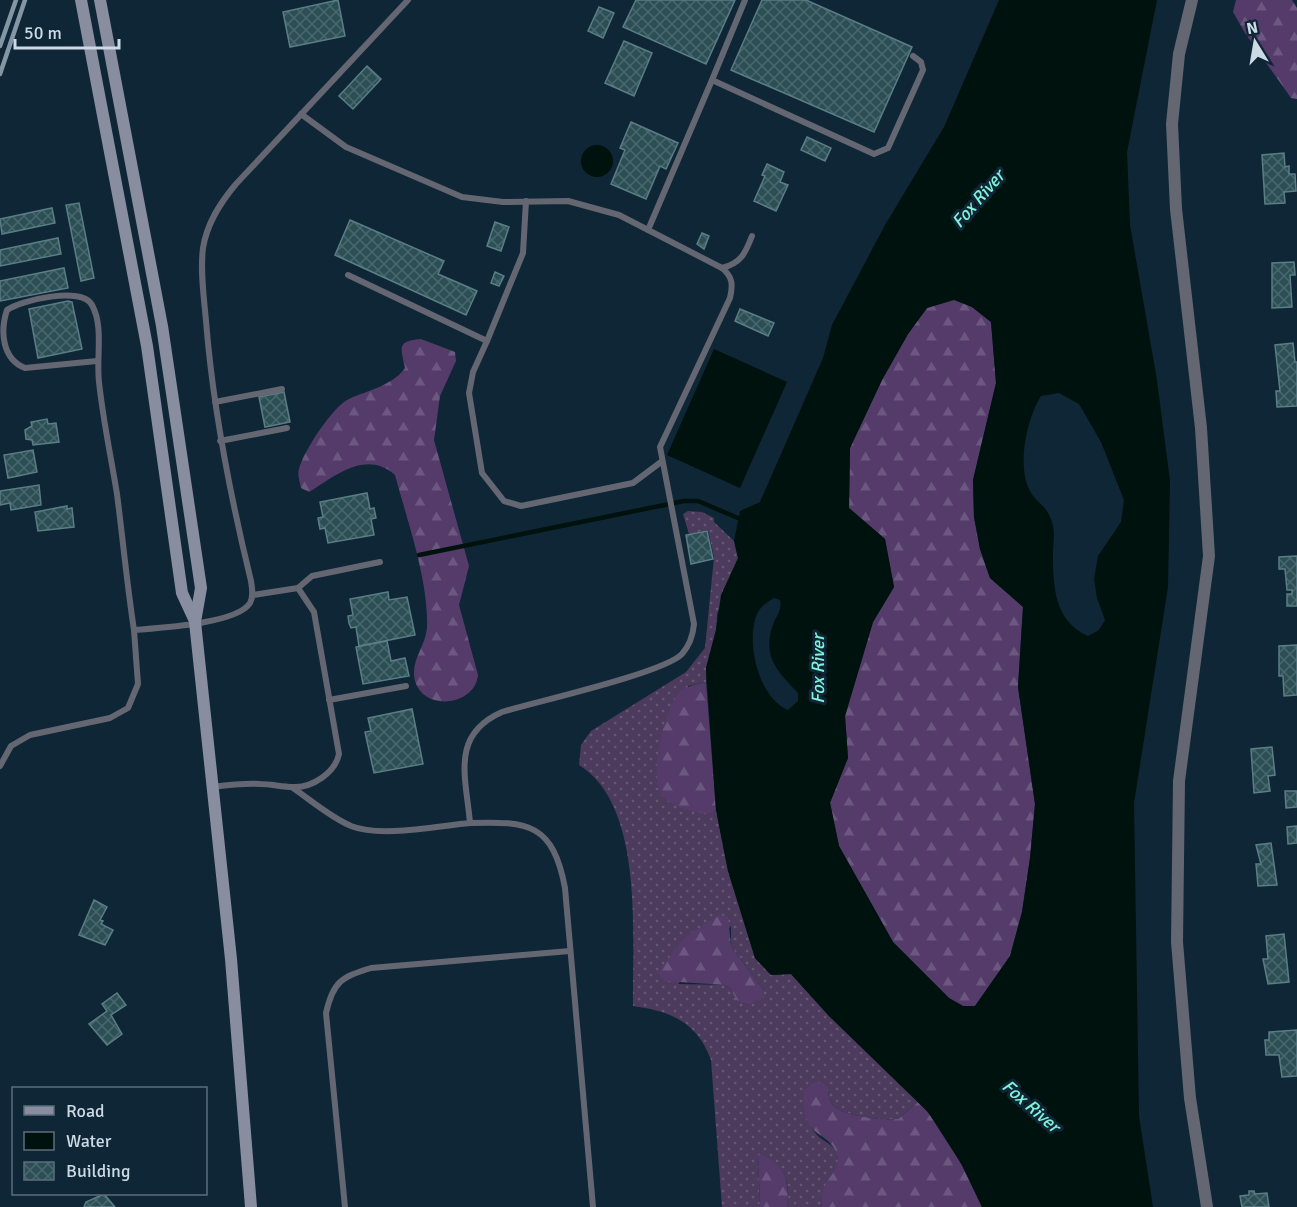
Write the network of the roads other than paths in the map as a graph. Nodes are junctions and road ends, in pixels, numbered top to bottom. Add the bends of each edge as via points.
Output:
1 (81, 0) edge
2 (100, 0) edge
3 (408, 0) edge
4 (746, 0) edge
5 (1192, 0) edge
6 (913, 56) dead end
7 (712, 80) junction
8 (301, 114) junction
9 (526, 201) junction
10 (648, 230) junction
11 (752, 236) dead end
12 (722, 268) junction
13 (348, 275) dead end
14 (487, 341) junction
15 (97, 361) junction
16 (282, 389) dead end
17 (215, 402) junction
18 (287, 428) dead end
19 (220, 441) junction
20 (661, 462) junction
21 (380, 562) dead end
22 (298, 588) junction
23 (253, 595) junction
24 (195, 622) junction
25 (134, 630) junction
26 (406, 686) dead end
27 (329, 700) junction
28 (0, 766) edge
29 (212, 787) junction
30 (293, 788) junction
31 (470, 823) junction
32 (570, 951) junction
33 (251, 1207) edge
34 (345, 1207) edge
35 (593, 1207) edge
36 (1207, 1207) edge

1 - 24 main road via 147,346 182,593
2 - 24 main road via 175,403 201,588
3 - 8 lane
4 - 7 lane
5 - 36 street via 1179,54 1172,124 1176,208 1201,428 1209,556 1179,782 1177,942 1190,1098
6 - 7 lane via 921,62 923,70 888,148 874,154
7 - 10 lane
8 - 9 lane via 346,147 462,197
8 - 17 lane via 221,203 207,233 202,267
9 - 10 lane via 568,201 619,215
9 - 14 lane via 523,253
10 - 12 lane
11 - 12 lane via 744,256
12 - 20 lane via 731,278 730,298 662,440
13 - 14 lane
14 - 20 lane via 473,372 469,393 483,473 504,501 521,506 633,483
15 - 15 lane via 97,324 87,299 60,296 14,305 7,310 3,333 14,363 25,368
15 - 25 lane
16 - 17 lane
17 - 19 lane
18 - 19 lane
19 - 23 lane
20 - 31 lane via 668,480 694,624 689,644 682,654 658,668 502,712 478,725 464,756
21 - 22 lane via 312,576
22 - 23 lane
22 - 27 lane via 314,612
23 - 24 lane via 243,610 233,616
24 - 25 lane
24 - 29 main road
25 - 28 lane via 138,684 128,708 110,718 30,735 11,746
26 - 27 lane
27 - 30 lane via 339,754 337,764 310,784
29 - 30 lane via 269,784
29 - 33 main road via 231,959
30 - 31 lane via 327,813 367,831
31 - 32 lane via 525,825 550,845 562,872
32 - 34 lane via 371,968 347,975 331,990 326,1013
32 - 35 lane

